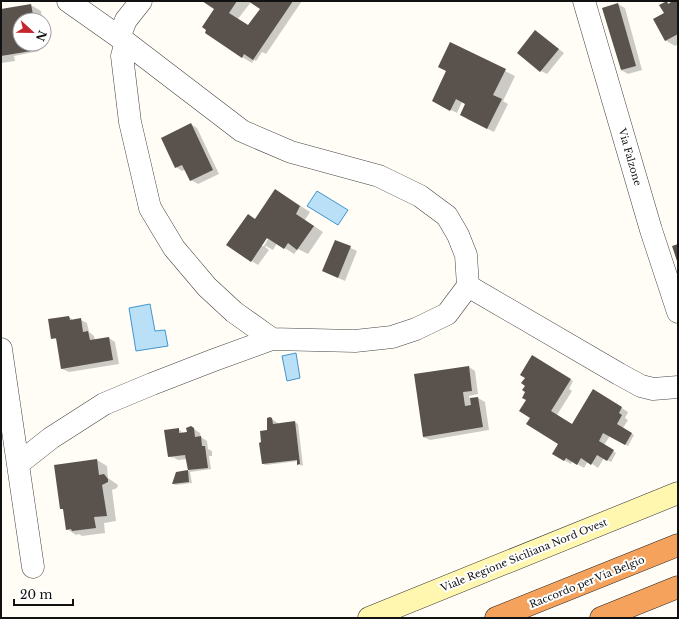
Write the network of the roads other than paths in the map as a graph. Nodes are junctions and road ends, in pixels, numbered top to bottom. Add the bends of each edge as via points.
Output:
1 (68, 1) edge
2 (141, 1) edge
3 (584, 1) edge
4 (122, 39) junction
5 (468, 286) junction
6 (678, 312) edge
7 (272, 340) junction
8 (1, 349) edge
9 (678, 387) edge
10 (18, 464) junction
11 (678, 493) edge
12 (678, 545) edge
13 (33, 567) dead end
14 (678, 587) edge
15 (369, 618) edge
16 (496, 618) edge
17 (601, 618) edge

1 - 4 street
2 - 4 street via 126,20
3 - 6 street, Via Falzone via 651,230
4 - 5 street via 242,131 291,152 379,176 420,196 447,216 458,235 466,255
4 - 7 street via 130,122 150,208 174,248 207,287 234,312
5 - 7 street via 447,314 392,337 355,341
5 - 9 street via 642,386 653,389
7 - 10 street via 104,404 51,438
8 - 10 street
10 - 13 street
11 - 15 street, Viale Regione Siciliana Nord Ovest
12 - 16 highway, Raccordo per Via Belgio
14 - 17 highway

